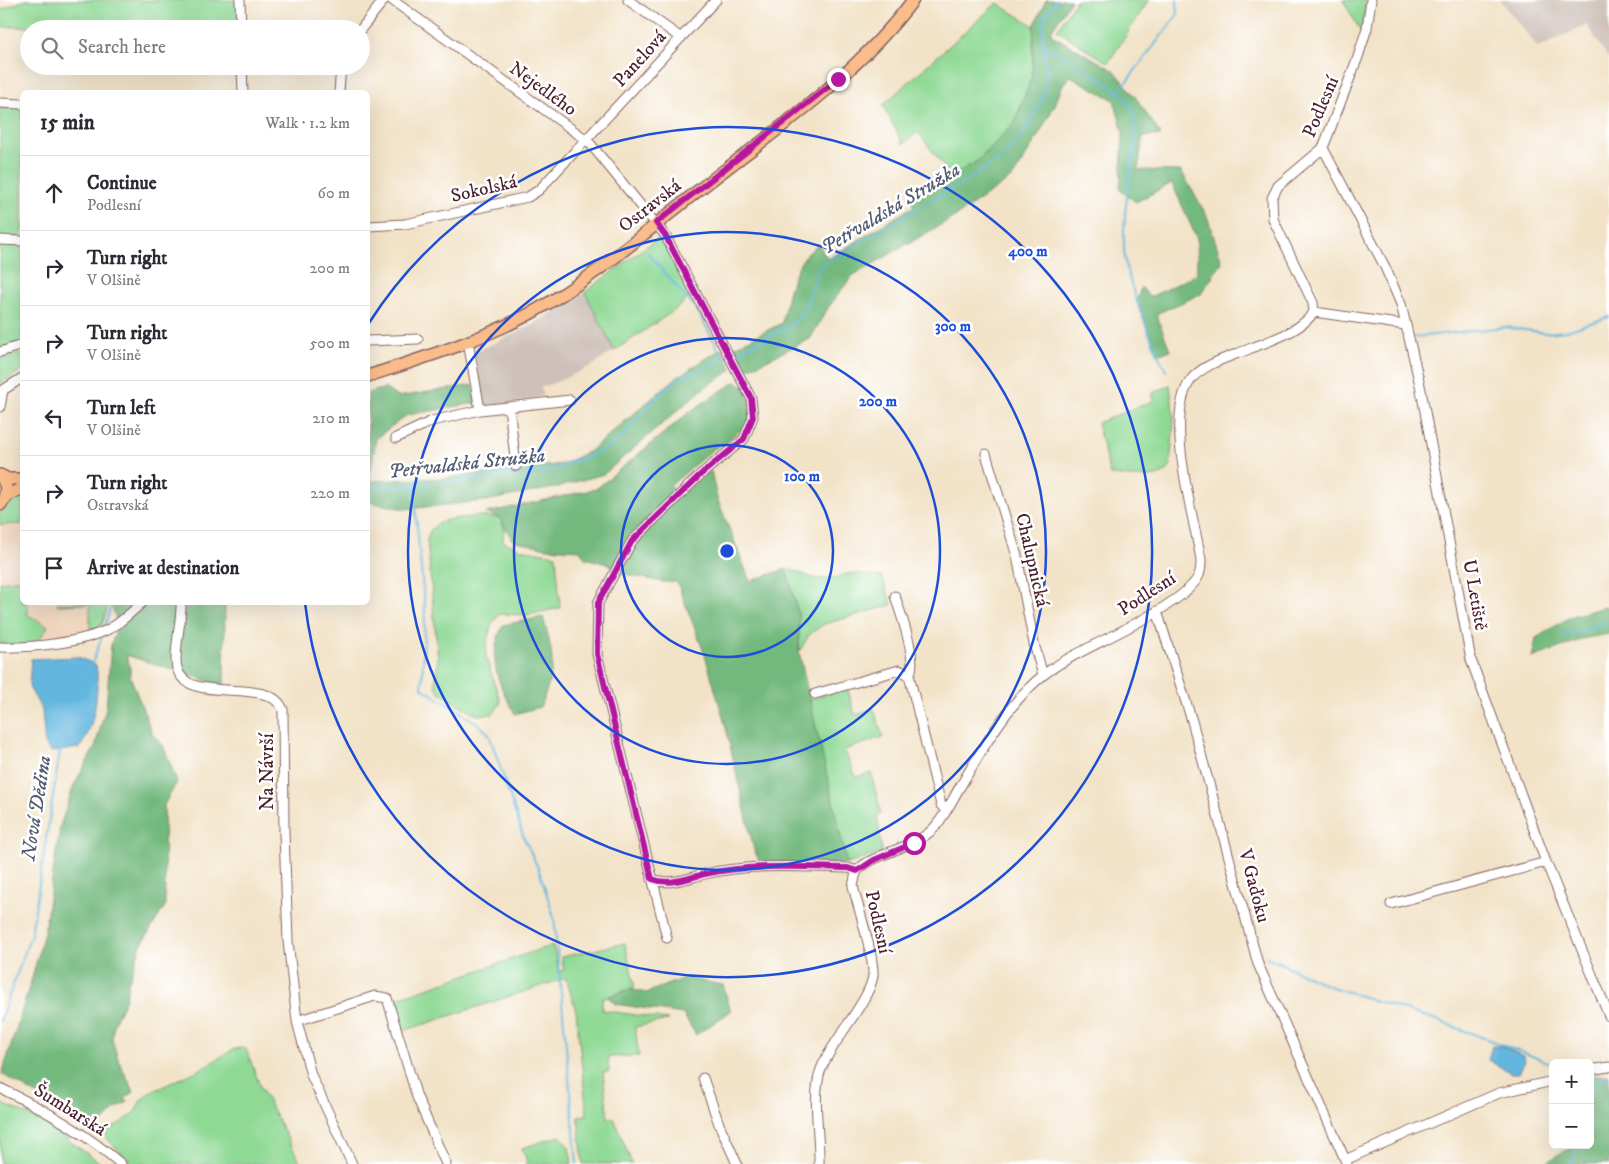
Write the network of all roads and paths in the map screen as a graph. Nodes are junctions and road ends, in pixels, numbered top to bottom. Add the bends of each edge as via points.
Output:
1 (240, 0) edge
2 (384, 0) edge
3 (392, 0) edge
4 (628, 0) edge
5 (716, 0) edge
6 (913, 0) edge
7 (1371, 0) edge
8 (241, 20) edge
9 (368, 20) edge
10 (682, 38) junction
11 (242, 75) edge
12 (341, 75) edge
13 (243, 90) edge
14 (340, 90) edge
15 (0, 103) edge
16 (20, 104) edge
17 (588, 141) junction
18 (1323, 148) junction
19 (656, 223) junction
20 (370, 226) edge
21 (0, 240) edge
22 (20, 240) edge
23 (1314, 312) junction
24 (1405, 325) junction
25 (418, 339) dead end
26 (370, 341) edge
27 (468, 341) junction
28 (20, 346) edge
29 (0, 352) edge
30 (370, 375) edge
31 (20, 379) edge
32 (1, 391) edge
33 (570, 400) dead end
34 (0, 407) edge
35 (509, 407) junction
36 (480, 410) junction
37 (396, 438) dead end
38 (986, 454) dead end
39 (516, 466) dead end
40 (1, 476) edge
41 (20, 479) edge
42 (20, 489) edge
43 (2, 502) edge
44 (895, 596) dead end
45 (138, 605) edge
46 (181, 605) edge
47 (1157, 612) junction
48 (0, 647) edge
49 (909, 675) junction
50 (1044, 675) junction
51 (815, 694) dead end
52 (946, 810) junction
53 (1546, 862) junction
54 (857, 871) junction
55 (652, 879) junction
56 (1391, 904) dead end
57 (668, 938) dead end
58 (1609, 1016) edge
59 (297, 1021) junction
60 (1609, 1067) edge
61 (1594, 1069) edge
62 (703, 1078) dead end
63 (1549, 1081) edge
64 (0, 1088) edge
65 (1346, 1162) edge
66 (121, 1164) edge
67 (352, 1164) edge
68 (446, 1164) edge
69 (737, 1164) edge
70 (819, 1164) edge

1 - 8 street
2 - 9 street
3 - 17 street, Nejedlého
4 - 10 street
5 - 10 street, Panelová
6 - 19 main road, Ostravská via 875,45 838,79
7 - 18 street, Podlesní via 1358,57
10 - 17 street, Panelová
11 - 13 street
12 - 14 street
15 - 16 street
17 - 19 street, Nejedlého
17 - 20 street, Sokolská via 528,197 405,224
18 - 23 street, Podlesní via 1278,186 1271,208 1273,219 1313,303
18 - 24 street, U Letiště via 1385,267 1401,304
19 - 27 main road, Ostravská via 561,296
19 - 55 street, Nejedlého via 751,398 753,417 744,439 700,475 632,541 598,603 597,654
21 - 22 street
23 - 24 street
23 - 47 street, Podlesní via 1303,325 1203,369 1190,381 1180,411 1180,444 1202,560 1199,575 1189,588
24 - 53 street, U Letiště via 1420,385 1471,660
25 - 26 street
27 - 30 main road, Ostravská
27 - 36 street
28 - 29 street
31 - 32 street
32 - 34 street
33 - 35 street
35 - 36 street
35 - 39 street
36 - 37 street via 432,422
38 - 50 street, Chalupnická via 1017,556 1034,644
40 - 41 main road
40 - 43 main road via 6,487
42 - 43 main road
44 - 49 street via 913,666
45 - 48 street via 109,628 68,641 28,648
46 - 59 street, Na Návrší via 176,662 183,679 206,688 263,694 277,702 282,710 288,941
47 - 50 street, Podlesní via 1056,665
47 - 65 street, V Gaďoku via 1192,721 1258,964
49 - 51 street via 899,670
49 - 52 street via 941,805
50 - 52 street, Podlesní via 1008,714
52 - 54 street, Podlesní via 933,829 914,843
53 - 56 street
53 - 58 street, U Letiště
54 - 55 street via 848,868 759,867 708,873 664,884
54 - 70 street, Podlesní via 853,886 873,976 820,1073 817,1105
55 - 57 street, Nejedlého
59 - 67 street, Na Návrší via 311,1074
59 - 68 street via 375,996 387,998 417,1097
60 - 61 street
62 - 69 street
63 - 65 street, V Gaďoku via 1499,1093
64 - 66 street, Šumbarská via 47,1111 99,1145

